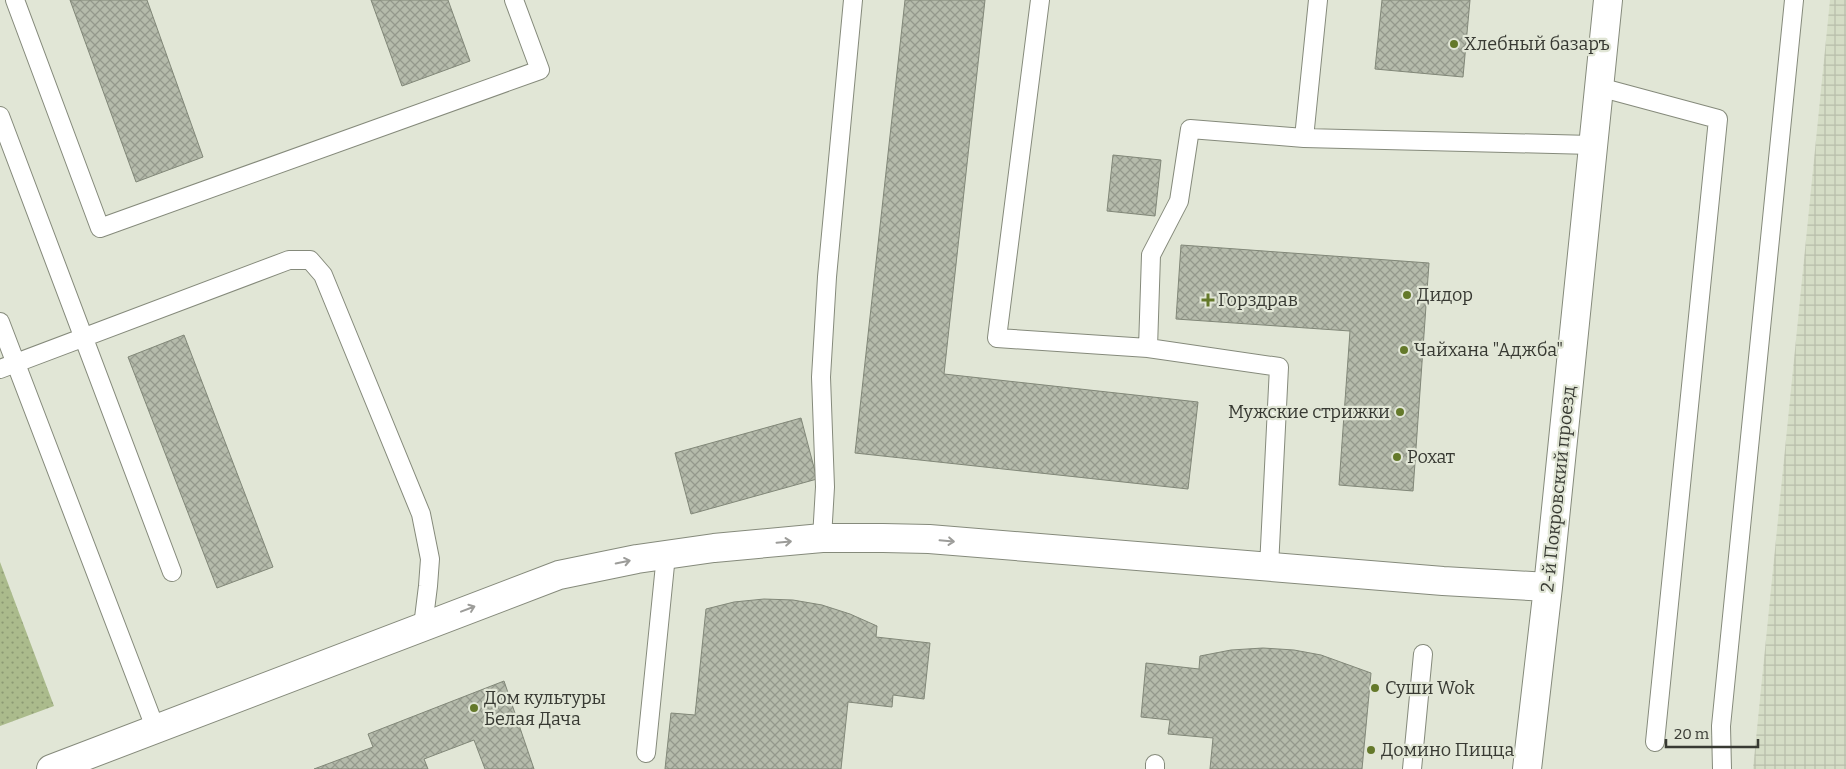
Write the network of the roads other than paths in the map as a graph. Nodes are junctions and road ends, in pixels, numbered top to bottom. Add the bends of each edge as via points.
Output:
1 (15, 0) edge
2 (514, 0) edge
3 (853, 0) edge
4 (1040, 0) edge
5 (1318, 0) edge
6 (1608, 0) edge
7 (1794, 0) edge
8 (1599, 88) junction
9 (0, 118) edge
10 (1304, 138) junction
11 (1592, 145) junction
12 (0, 322) edge
13 (83, 337) junction
14 (1148, 348) junction
15 (8, 366) edge
16 (822, 538) junction
17 (666, 555) junction
18 (1269, 567) junction
19 (172, 572) dead end
20 (1548, 587) junction
21 (423, 626) junction
22 (1423, 654) dead end
23 (156, 730) junction
24 (1655, 742) dead end
25 (646, 753) dead end
26 (51, 769) edge
27 (1412, 769) edge
28 (1526, 769) edge
29 (1722, 769) edge

1 - 2 lane via 100,228 540,70
3 - 16 lane via 821,377 825,487
4 - 14 lane via 997,338
5 - 10 lane
6 - 8 street, 2-й Покровский проезд
7 - 29 lane via 1721,726
8 - 11 street, 2-й Покровский проезд
8 - 24 lane via 1718,119
9 - 13 lane
10 - 11 lane
10 - 14 lane via 1190,129 1179,201 1151,255
11 - 20 street, 2-й Покровский проезд
12 - 15 lane
13 - 15 lane
13 - 19 lane
13 - 21 lane via 289,260 310,260 323,275 421,514 430,559
14 - 18 lane via 1280,367
15 - 23 lane
17 -> 16 street
16 -> 18 street via 929,539
21 -> 17 street via 559,575
17 - 25 lane
18 - 20 street
20 - 28 street, 2-й Покровский проезд
21 - 23 street
22 - 27 lane
23 - 26 street

